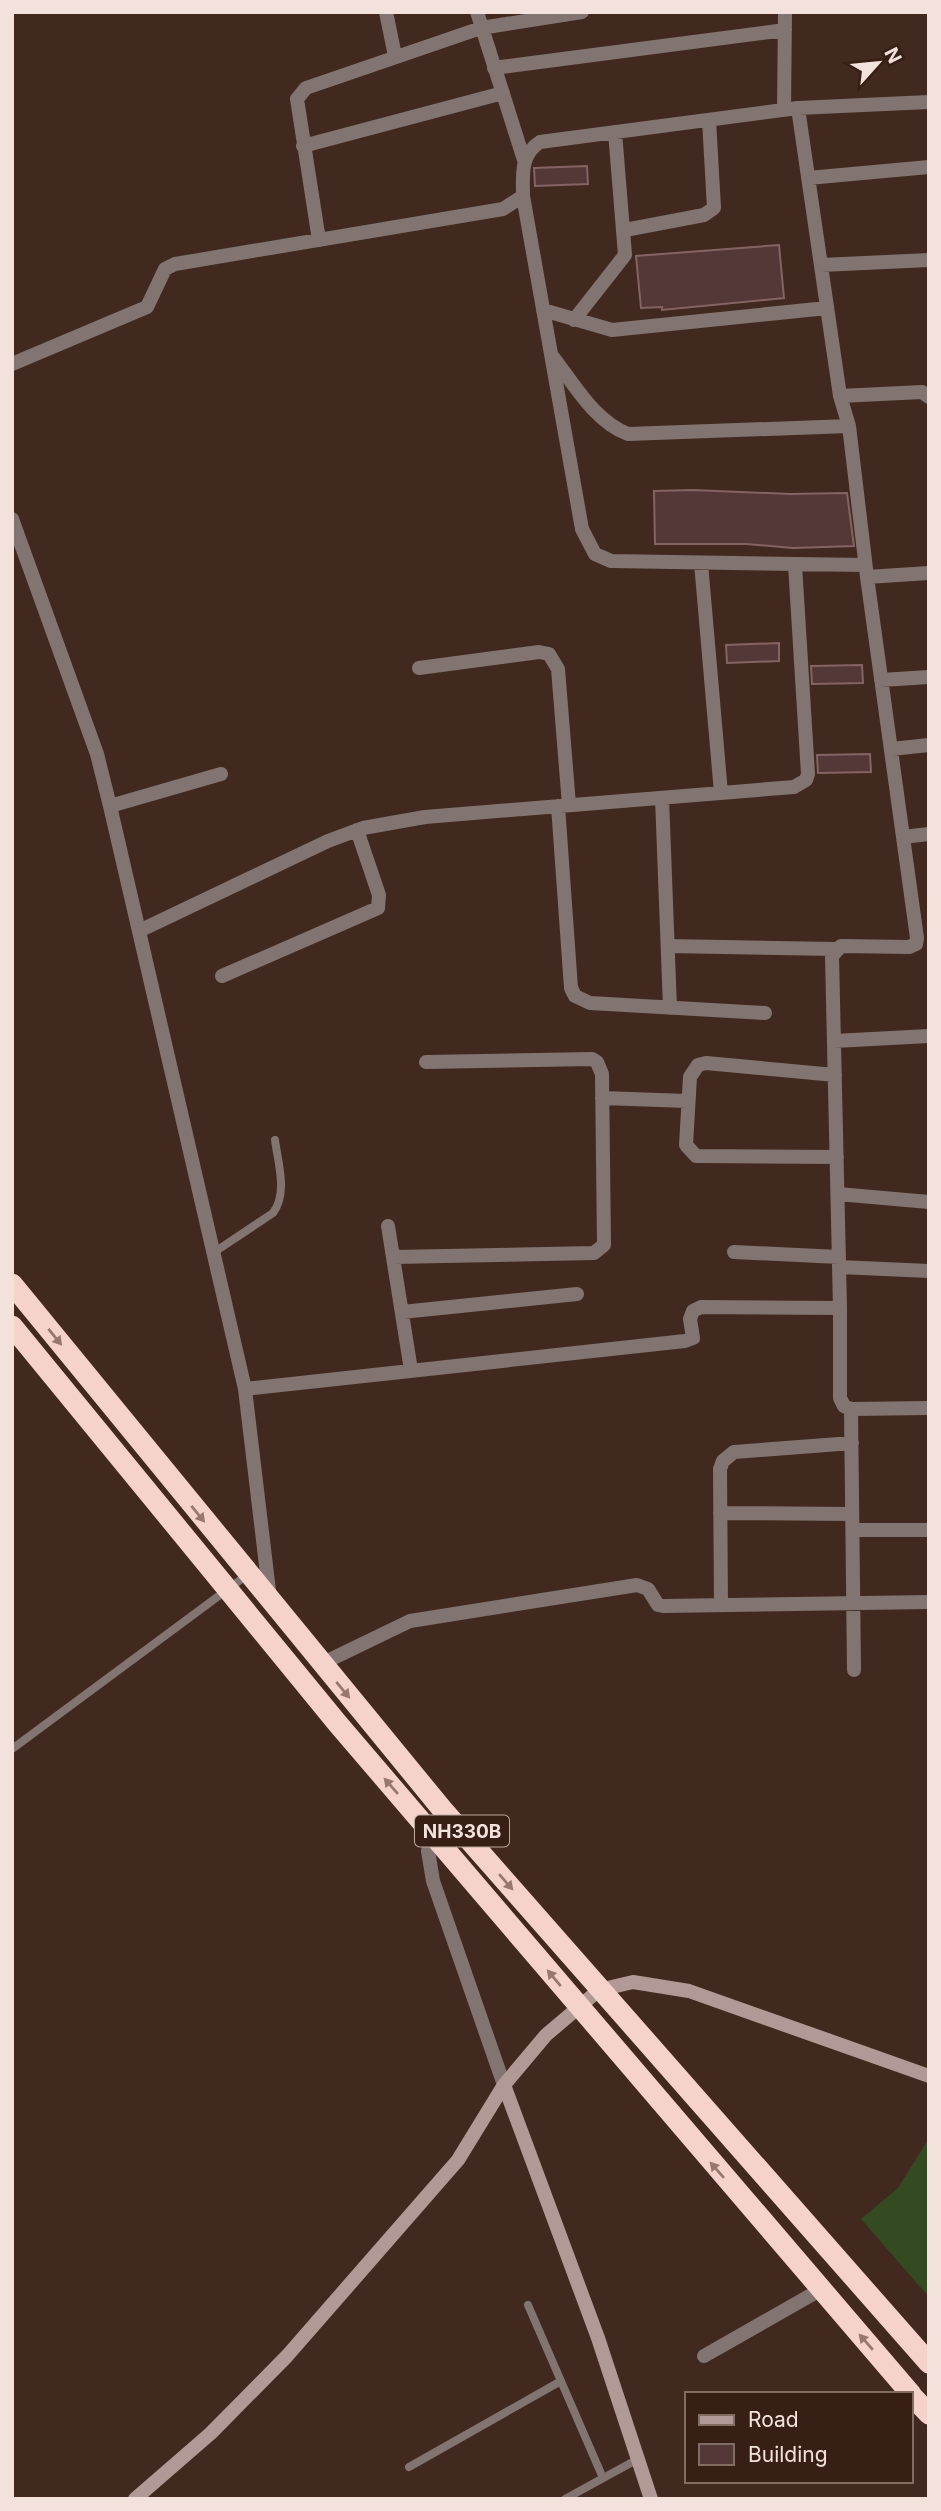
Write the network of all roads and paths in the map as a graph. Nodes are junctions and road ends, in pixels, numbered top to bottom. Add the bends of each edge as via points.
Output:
1 (386, 12) edge
2 (477, 12) edge
3 (582, 12) edge
4 (785, 12) edge
5 (481, 28) junction
6 (785, 30) junction
7 (395, 56) junction
8 (495, 68) junction
9 (503, 93) junction
10 (929, 102) edge
11 (791, 109) junction
12 (709, 120) junction
13 (615, 132) junction
14 (303, 146) junction
15 (524, 160) junction
16 (929, 167) edge
17 (808, 178) junction
18 (523, 196) junction
19 (625, 230) junction
20 (319, 240) junction
21 (929, 260) edge
22 (821, 265) junction
23 (827, 308) junction
24 (543, 310) junction
25 (574, 320) junction
26 (551, 355) junction
27 (12, 364) edge
28 (840, 396) junction
29 (929, 397) edge
30 (849, 426) junction
31 (12, 519) edge
32 (701, 563) junction
33 (795, 565) junction
34 (866, 571) junction
35 (929, 573) edge
36 (418, 668) dead end
37 (929, 677) edge
38 (881, 681) junction
39 (929, 745) edge
40 (891, 749) junction
41 (221, 774) dead end
42 (720, 793) junction
43 (662, 798) junction
44 (110, 806) junction
45 (563, 806) junction
46 (357, 830) junction
47 (929, 834) edge
48 (903, 837) junction
49 (139, 931) junction
50 (929, 945) edge
51 (668, 946) junction
52 (909, 947) junction
53 (835, 949) junction
54 (222, 976) dead end
55 (670, 1008) junction
56 (765, 1013) dead end
57 (929, 1036) edge
58 (834, 1041) junction
59 (426, 1062) dead end
60 (835, 1075) junction
61 (602, 1098) junction
62 (688, 1101) junction
63 (275, 1140) dead end
64 (837, 1157) junction
65 (838, 1194) junction
66 (929, 1202) edge
67 (388, 1226) dead end
68 (734, 1252) dead end
69 (214, 1253) junction
70 (393, 1257) junction
71 (839, 1262) junction
72 (929, 1271) edge
73 (12, 1284) edge
74 (577, 1294) dead end
75 (840, 1308) junction
76 (402, 1312) junction
77 (12, 1326) edge
78 (411, 1370) junction
79 (245, 1388) junction
80 (929, 1408) edge
81 (851, 1409) junction
82 (852, 1443) junction
83 (720, 1513) junction
84 (852, 1514) junction
85 (853, 1530) junction
86 (929, 1530) edge
87 (247, 1575) junction
88 (230, 1589) junction
89 (853, 1602) junction
90 (929, 1602) edge
91 (271, 1604) junction
92 (721, 1604) junction
93 (321, 1664) junction
94 (854, 1670) dead end
95 (12, 1749) edge
96 (433, 1835) junction
97 (599, 1990) junction
98 (579, 2007) junction
99 (929, 2076) edge
100 (504, 2085) junction
101 (820, 2290) junction
102 (528, 2305) dead end
103 (704, 2356) dead end
104 (929, 2364) edge
105 (561, 2381) junction
106 (909, 2392) edge
107 (913, 2396) edge
108 (929, 2414) edge
109 (638, 2459) junction
110 (409, 2467) dead end
111 (603, 2478) junction
112 (135, 2499) edge
113 (565, 2499) edge
114 (651, 2499) edge

1 - 7 street
2 - 5 street
3 - 5 street
4 - 6 street
5 - 7 street
5 - 8 street
6 - 8 street
6 - 11 street
7 - 14 street via 314,83 300,94
8 - 9 street
9 - 14 street
9 - 15 street
10 - 11 street
11 - 12 street
11 - 17 street
12 - 13 street
12 - 19 street via 714,208 705,215
13 - 15 street via 540,142
13 - 19 street
14 - 20 street
15 - 18 street
16 - 17 street
17 - 22 street
18 - 20 street via 503,209
18 - 24 street
19 - 25 street via 621,263
20 - 27 street via 175,264 165,269 146,307
21 - 22 street
22 - 23 street
23 - 25 street via 611,330
23 - 28 street
24 - 25 street
24 - 26 street
26 - 30 street via 600,417 628,434
26 - 32 street via 582,529 595,554 611,561
28 - 29 street via 922,392
28 - 30 street
30 - 34 street
31 - 44 street via 97,754
32 - 33 street
32 - 42 street
33 - 34 street
33 - 42 street via 806,780 794,788
34 - 35 street
34 - 38 street
36 - 45 street via 549,654 558,669
37 - 38 street
38 - 40 street
39 - 40 street
40 - 48 street
41 - 44 street
42 - 43 street
43 - 45 street
43 - 51 street
44 - 49 street
45 - 46 street via 425,817
45 - 55 street via 575,996 590,1003
46 - 49 street
46 - 54 street via 379,895 378,908
47 - 48 street
48 - 52 street via 917,938
49 - 69 street
50 - 52 street
51 - 53 street
51 - 55 street
52 - 53 street
53 - 58 street
55 - 56 street
57 - 58 street
58 - 60 street
59 - 61 street via 592,1059 602,1073
60 - 62 street via 706,1063 692,1070
60 - 64 street
61 - 62 street
61 - 70 street via 601,1250
62 - 64 street via 686,1145 696,1156
63 - 69 lane via 280,1204
64 - 65 street
65 - 66 street
65 - 71 street
67 - 70 street
68 - 71 street
69 - 79 street
70 - 76 street
71 - 72 street
71 - 75 street
73 -> 87 highway, NH330B
74 - 76 street
75 - 78 street via 701,1307 690,1319 693,1338 685,1340
75 - 81 street via 840,1398
76 - 78 street
77 - 88 highway, NH330B
78 - 79 street
79 - 91 street
80 - 81 street
81 - 82 street
82 - 83 street via 727,1455 720,1469
82 - 84 street
83 - 84 street
83 - 92 street
84 - 85 street
85 - 86 street
85 - 89 street
87 - 88 lane
87 - 91 highway, NH330B
88 - 95 lane
96 -> 88 highway, NH330B
89 - 90 street
89 - 92 street
89 - 94 street
91 - 93 highway, NH330B
92 - 93 street via 663,1606 648,1589 637,1585 410,1621
93 -> 97 highway, NH330B
98 -> 96 highway, NH330B
96 - 100 street via 428,1851 433,1881
97 - 98 main road
97 - 99 main road via 633,1982 689,1991
97 - 104 highway, NH330B
98 - 100 main road via 547,2035
101 -> 98 highway, NH330B
100 - 109 main road
100 - 112 main road via 458,2160 287,2356 211,2433
101 - 103 street
106 -> 101 highway, NH330B
102 - 105 lane
105 - 110 lane
105 - 111 lane
107 - 108 highway, NH330B
109 - 111 lane
109 - 114 main road
111 - 113 lane

